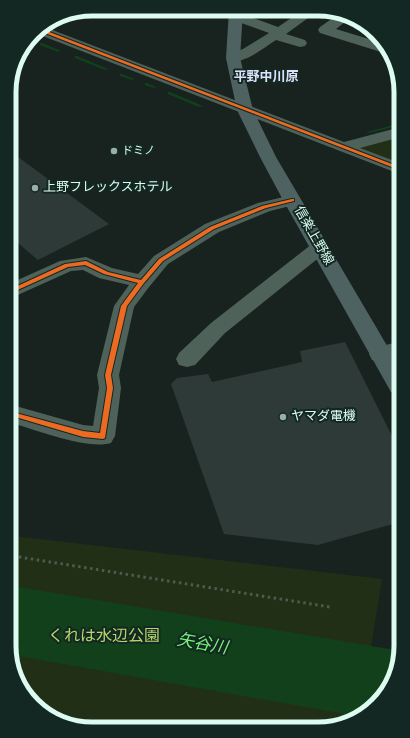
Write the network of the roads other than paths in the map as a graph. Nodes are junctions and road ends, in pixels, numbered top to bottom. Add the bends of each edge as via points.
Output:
1 (236, 16) edge
2 (242, 16) edge
3 (304, 16) edge
4 (340, 19) edge
5 (46, 32) edge
6 (278, 33) junction
7 (300, 43) dead end
8 (378, 47) edge
9 (233, 58) junction
10 (245, 110) junction
11 (394, 134) edge
12 (344, 147) junction
13 (394, 167) edge
14 (292, 200) junction
15 (319, 248) junction
16 (142, 282) junction
17 (16, 290) edge
18 (389, 352) edge
19 (187, 359) dead end
20 (394, 369) edge
21 (16, 415) edge

1 - 9 main road, 信楽上野線
2 - 6 street
3 - 6 street
4 - 8 street via 325,30
5 - 10 street
6 - 7 street
6 - 9 street via 248,52
9 - 10 main road, 信楽上野線
10 - 12 street
10 - 14 main road, 信楽上野線
11 - 12 street
12 - 13 street
14 - 15 main road, 信楽上野線
14 - 16 street via 264,207 212,228 161,260
15 - 18 main road, 信楽上野線
15 - 19 street via 218,328
16 - 17 street via 106,273 86,263 67,265
16 - 21 street via 124,306 108,375 110,388 103,436 84,434
18 - 20 main road, 信楽上野線

